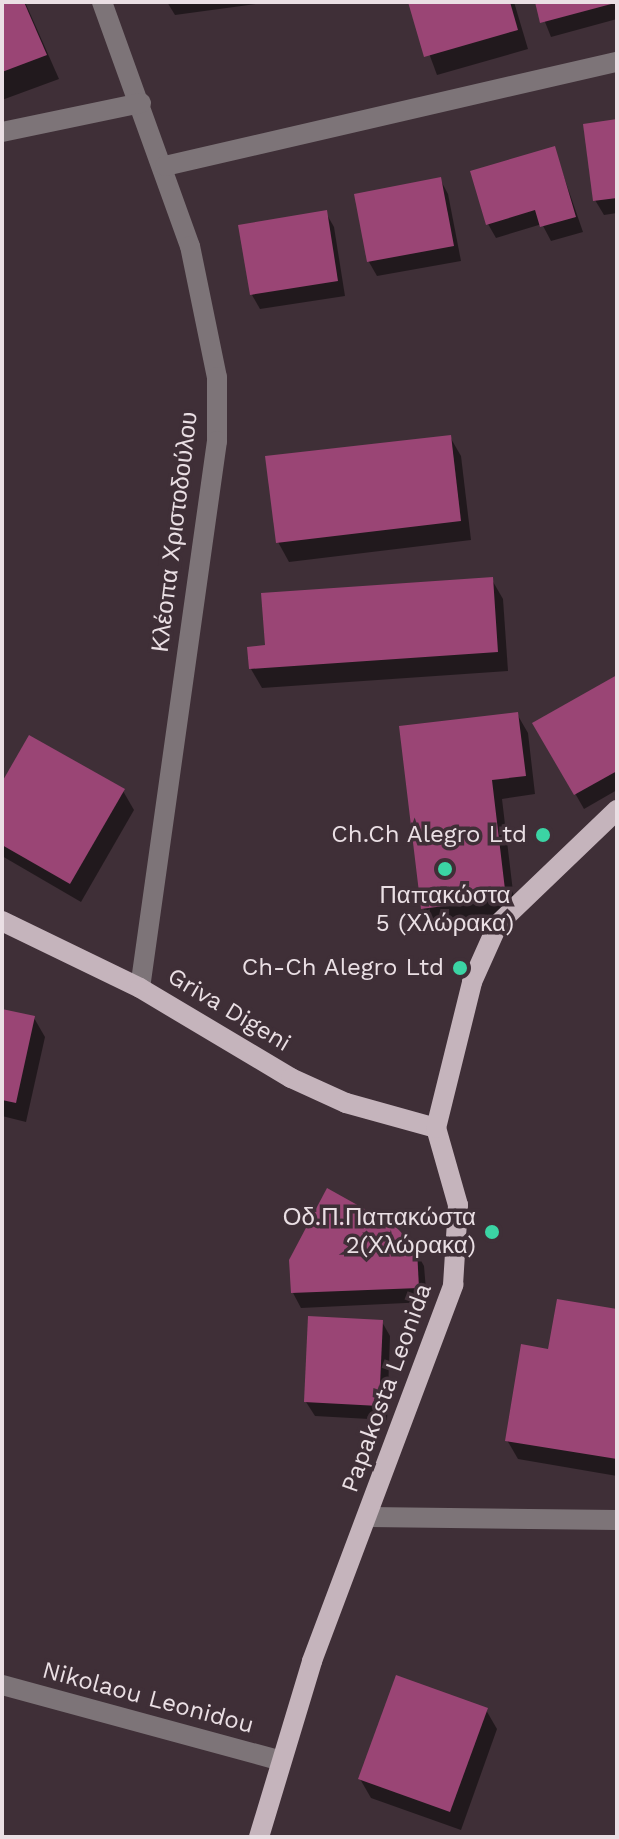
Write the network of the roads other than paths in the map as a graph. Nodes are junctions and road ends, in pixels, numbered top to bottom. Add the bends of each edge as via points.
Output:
1 (102, 2) edge
2 (617, 62) edge
3 (141, 103) junction
4 (2, 132) edge
5 (165, 166) junction
6 (617, 810) edge
7 (2, 921) edge
8 (140, 988) junction
9 (436, 1128) junction
10 (369, 1517) junction
11 (617, 1520) edge
12 (2, 1685) edge
13 (281, 1761) junction
14 (259, 1837) edge

1 - 3 street, Κλέοπα Χριστοδούλου
2 - 5 street
3 - 4 street
3 - 5 street, Κλέοπα Χριστοδούλου
5 - 8 street, Κλέοπα Χριστοδούλου via 208,316 217,377 217,441
6 - 9 main road, Papakosta Leonida via 498,924 472,982
7 - 8 main road, Griva Digeni
8 - 9 main road, Griva Digeni via 291,1078 346,1103
9 - 10 main road, Papakosta Leonida via 458,1205 453,1285
10 - 11 street
10 - 13 main road, Papakosta Leonida via 312,1661
12 - 13 street, Nikolaou Leonidou
13 - 14 main road, Papakosta Leonida

